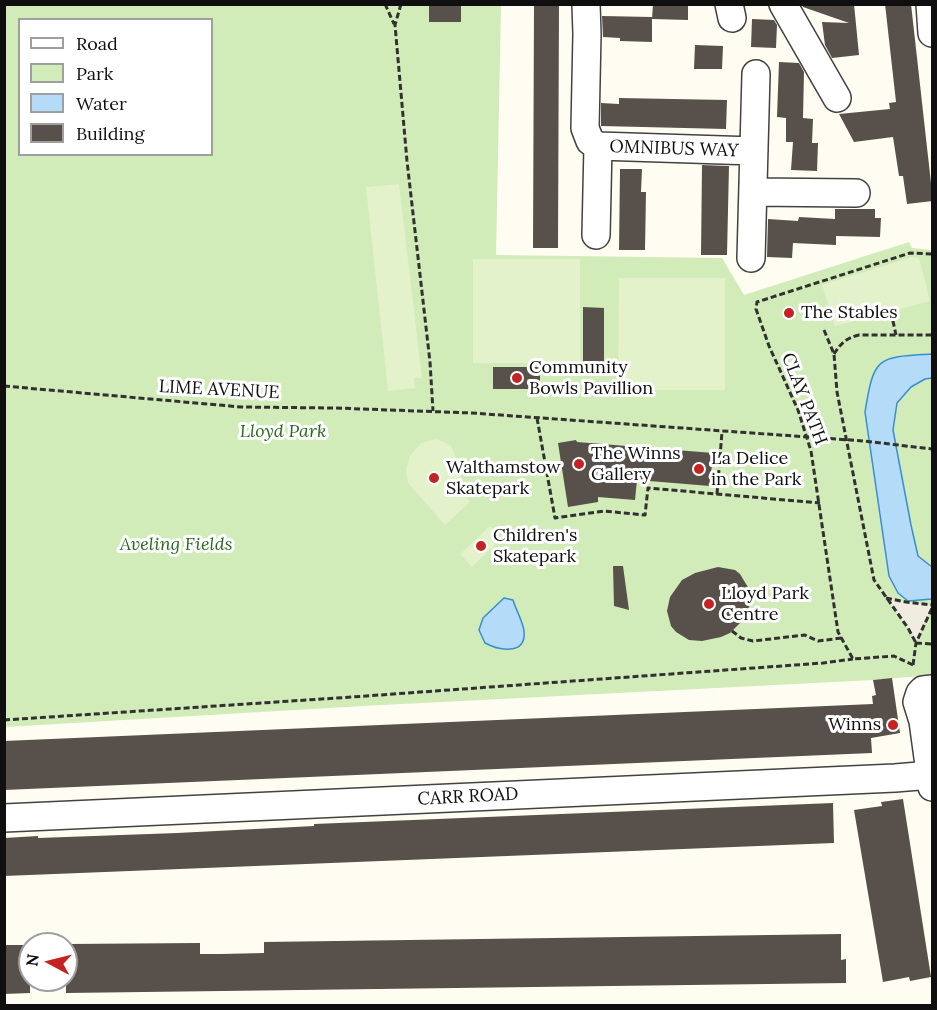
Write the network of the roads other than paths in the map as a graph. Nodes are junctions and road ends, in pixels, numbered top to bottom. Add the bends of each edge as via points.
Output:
1 (586, 4) edge
2 (783, 4) edge
3 (930, 4) edge
4 (933, 33) edge
5 (756, 74) dead end
6 (837, 98) dead end
7 (598, 147) junction
8 (754, 151) junction
9 (753, 192) junction
10 (856, 193) dead end
11 (596, 235) dead end
12 (752, 258) dead end
13 (926, 691) edge
14 (932, 781) edge
15 (4, 818) edge

1 - 7 street, OMNIBUS WAY via 585,128 590,141
2 - 6 street
3 - 4 street
5 - 8 street, OMNIBUS WAY
7 - 8 street, OMNIBUS WAY
7 - 11 street
8 - 9 street, OMNIBUS WAY
9 - 10 street
9 - 12 street, OMNIBUS WAY
13 - 14 street via 917,702
14 - 15 street, CARR ROAD via 895,778

